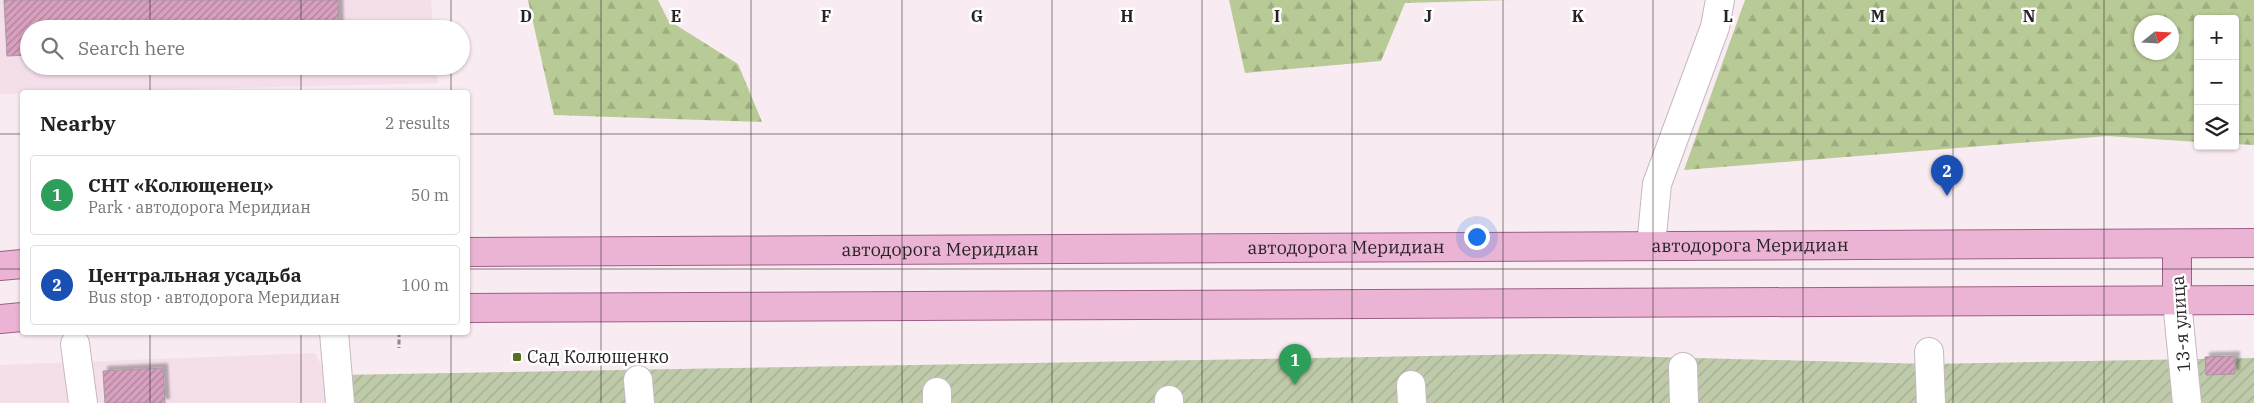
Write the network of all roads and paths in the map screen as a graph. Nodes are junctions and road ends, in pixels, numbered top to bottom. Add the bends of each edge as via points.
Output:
1 (1720, 0) edge
2 (2254, 243) edge
3 (2177, 244) junction
4 (1651, 246) junction
5 (470, 252) edge
6 (20, 264) edge
7 (0, 266) edge
8 (2177, 300) junction
9 (2254, 300) edge
10 (470, 308) edge
11 (20, 317) edge
12 (0, 319) edge
13 (334, 335) edge
14 (398, 335) edge
15 (75, 344) dead end
16 (399, 348) dead end
17 (1928, 352) dead end
18 (1683, 367) dead end
19 (83, 403) edge
20 (340, 403) edge
21 (1684, 403) edge
22 (1931, 403) edge
23 (2187, 403) edge

1 - 4 street via 1715,27 1657,184
2 - 3 main road, автодорога Меридиан
3 - 4 main road, автодорога Меридиан
3 - 8 main road, 13-я улица
4 - 5 main road, автодорога Меридиан
6 - 7 main road
8 - 9 main road
8 - 10 main road
8 - 23 street, 13-я улица
11 - 12 main road
13 - 20 street
14 - 16 path
15 - 19 street
17 - 22 street
18 - 21 street

